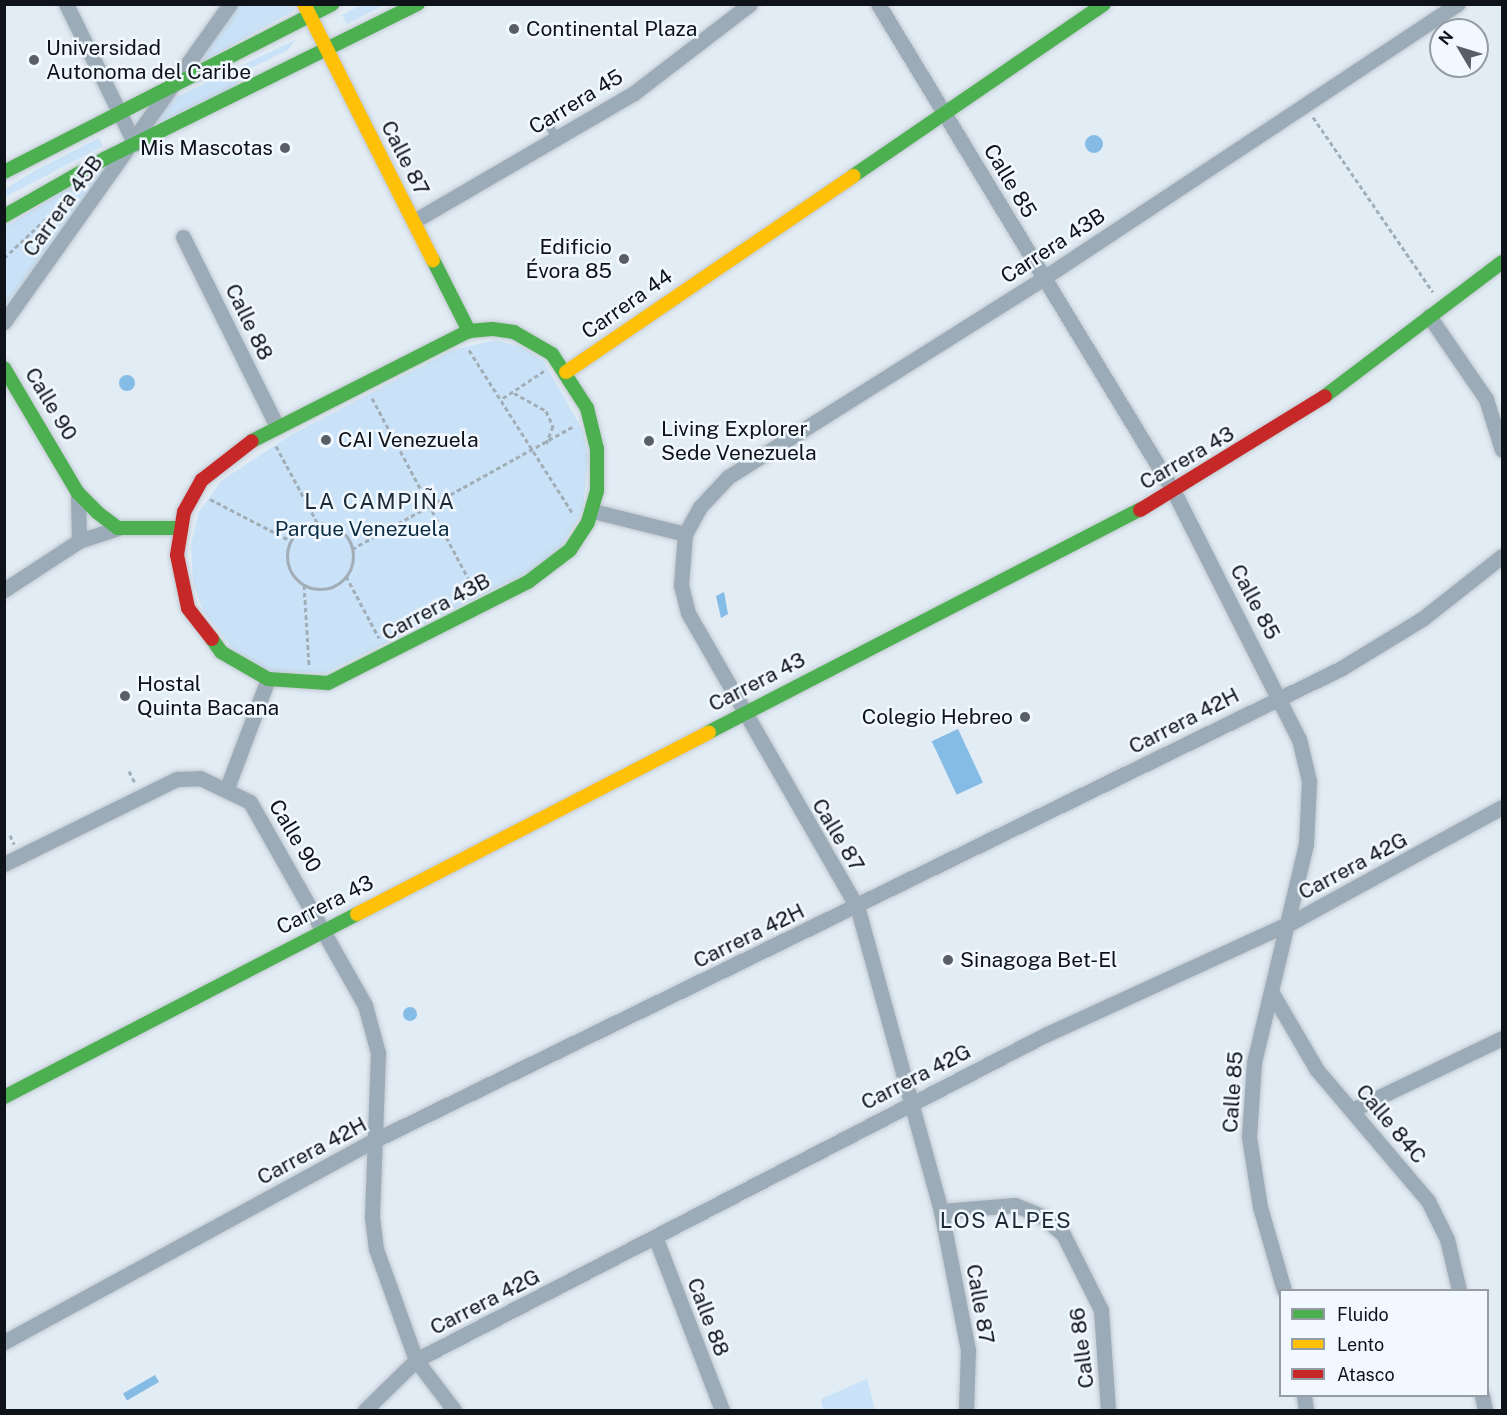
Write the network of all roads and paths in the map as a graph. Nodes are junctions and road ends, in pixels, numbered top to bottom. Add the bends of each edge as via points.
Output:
1 (66, 4) edge
2 (230, 4) edge
3 (333, 4) edge
4 (418, 4) edge
5 (750, 4) edge
6 (878, 4) edge
7 (1104, 4) edge
8 (1458, 4) edge
9 (307, 10) edge
10 (328, 52) junction
11 (171, 86) junction
12 (1305, 105) junction
13 (942, 110) junction
14 (118, 112) junction
15 (548, 123) dead end
16 (556, 138) junction
17 (135, 144) junction
18 (4, 171) edge
19 (53, 211) dead end
20 (4, 216) edge
21 (414, 221) junction
22 (183, 237) dead end
23 (4, 258) edge
24 (1503, 262) edge
25 (1045, 277) junction
26 (1443, 306) junction
27 (1430, 316) junction
28 (4, 322) edge
29 (464, 333) junction
30 (562, 367) junction
31 (4, 368) edge
32 (364, 383) junction
33 (514, 393) junction
34 (503, 398) junction
35 (589, 416) junction
36 (272, 429) junction
37 (545, 444) junction
38 (1503, 450) edge
39 (529, 451) junction
40 (195, 492) junction
41 (1174, 492) junction
42 (78, 493) junction
43 (429, 505) junction
44 (590, 516) junction
45 (317, 522) junction
46 (118, 528) junction
47 (179, 528) junction
48 (685, 534) junction
49 (80, 541) junction
50 (291, 541) junction
51 (352, 549) junction
52 (1503, 556) edge
53 (346, 576) junction
54 (304, 585) junction
55 (4, 590) edge
56 (478, 598) dead end
57 (383, 645) dead end
58 (268, 679) junction
59 (308, 685) junction
60 (1281, 696) junction
61 (742, 713) junction
62 (227, 788) junction
63 (1503, 807) edge
64 (4, 864) edge
65 (857, 907) junction
66 (1292, 922) junction
67 (325, 928) junction
68 (1272, 993) junction
69 (1503, 1038) edge
70 (4, 1096) edge
71 (908, 1105) junction
72 (1352, 1110) junction
73 (373, 1141) junction
74 (941, 1211) junction
75 (656, 1239) junction
76 (1284, 1289) edge
77 (1459, 1289) edge
78 (4, 1342) edge
79 (416, 1360) junction
80 (365, 1410) edge
81 (454, 1410) edge
82 (722, 1410) edge
83 (966, 1410) edge
84 (1108, 1410) edge

1 - 14 street
2 - 11 street, Carrera 45B
3 - 9 street
4 - 10 street
5 - 16 street, Carrera 45 via 634,93
6 - 13 street, Calle 85
7 - 13 street, Carrera 44
8 - 12 street, Carrera 43B
9 - 10 street, Calle 87
9 - 11 street
10 - 17 street
10 - 21 street, Calle 87
11 - 14 street
11 - 17 street, Carrera 45B
12 - 25 street, Carrera 43B
12 - 26 path
13 - 25 street, Calle 85
13 - 30 street, Carrera 44
14 - 17 street
14 - 18 street
15 - 16 lane
16 - 21 street, Carrera 45
17 - 20 street
17 - 28 street, Carrera 45B
19 - 23 path
21 - 29 street, Calle 87
22 - 36 street, Calle 88
24 - 26 street, Carrera 43
25 - 41 street, Calle 85
25 - 48 street, Carrera 43B via 728,477 711,492
26 - 27 street, Carrera 43
27 - 38 street via 1486,399
27 - 41 street, Carrera 43 via 1301,414
29 - 30 street via 514,332 535,341
29 - 32 street
29 - 34 path
30 - 33 path
30 - 35 street
31 - 42 street, Calle 90
32 - 36 street
32 - 43 path
33 - 34 path
33 - 37 path via 546,411 553,426
34 - 39 path
35 - 37 path
35 - 44 street via 599,469
36 - 40 street via 225,458
36 - 45 path
37 - 39 path
39 - 43 path
39 - 44 path via 574,516
40 - 47 street
40 - 50 path
41 - 60 street, Calle 85
41 - 61 street, Carrera 43
42 - 46 street, Calle 90
42 - 49 street, Calle 90
43 - 51 path
43 - 56 path
44 - 48 street
44 - 59 street, Carrera 43B via 570,550 528,582 354,674
45 - 50 path
45 - 51 path via 340,530
46 - 47 street
46 - 49 street
47 - 58 street via 180,582 188,608 221,652
48 - 61 street, Calle 87 via 684,600
49 - 55 street
50 - 54 path via 290,571
51 - 53 path
52 - 60 street, Carrera 42H via 1414,624 1340,669
53 - 54 path via 324,588
53 - 57 path
54 - 59 path
58 - 59 street, Carrera 43B
58 - 62 street
60 - 65 street, Carrera 42H
60 - 66 street, Calle 85 via 1309,781 1306,844
61 - 65 street, Calle 87
61 - 67 street, Carrera 43
62 - 64 street via 200,778 159,784
62 - 67 street, Calle 90 via 255,809
63 - 66 street, Carrera 42G
65 - 71 street, Calle 87
65 - 73 street, Carrera 42H
66 - 68 street, Calle 85
66 - 71 street, Carrera 42G
67 - 70 street, Carrera 43
67 - 73 street, Calle 90 via 365,1005 378,1053
68 - 72 street, Calle 84C via 1317,1070
68 - 76 street, Calle 85 via 1254,1063 1249,1137 1260,1207
69 - 72 street
71 - 74 street, Calle 87
71 - 75 street, Carrera 42G
72 - 77 street, Calle 84C via 1428,1201 1447,1239
73 - 78 street, Carrera 42H
73 - 79 street, Calle 90 via 376,1249
74 - 83 street, Calle 87 via 968,1350
74 - 84 street, Calle 86 via 984,1204 1031,1210 1054,1224 1071,1245 1101,1310
75 - 79 street, Carrera 42G
75 - 82 street, Calle 88
79 - 80 street, Carrera 42G
79 - 81 street, Calle 90

